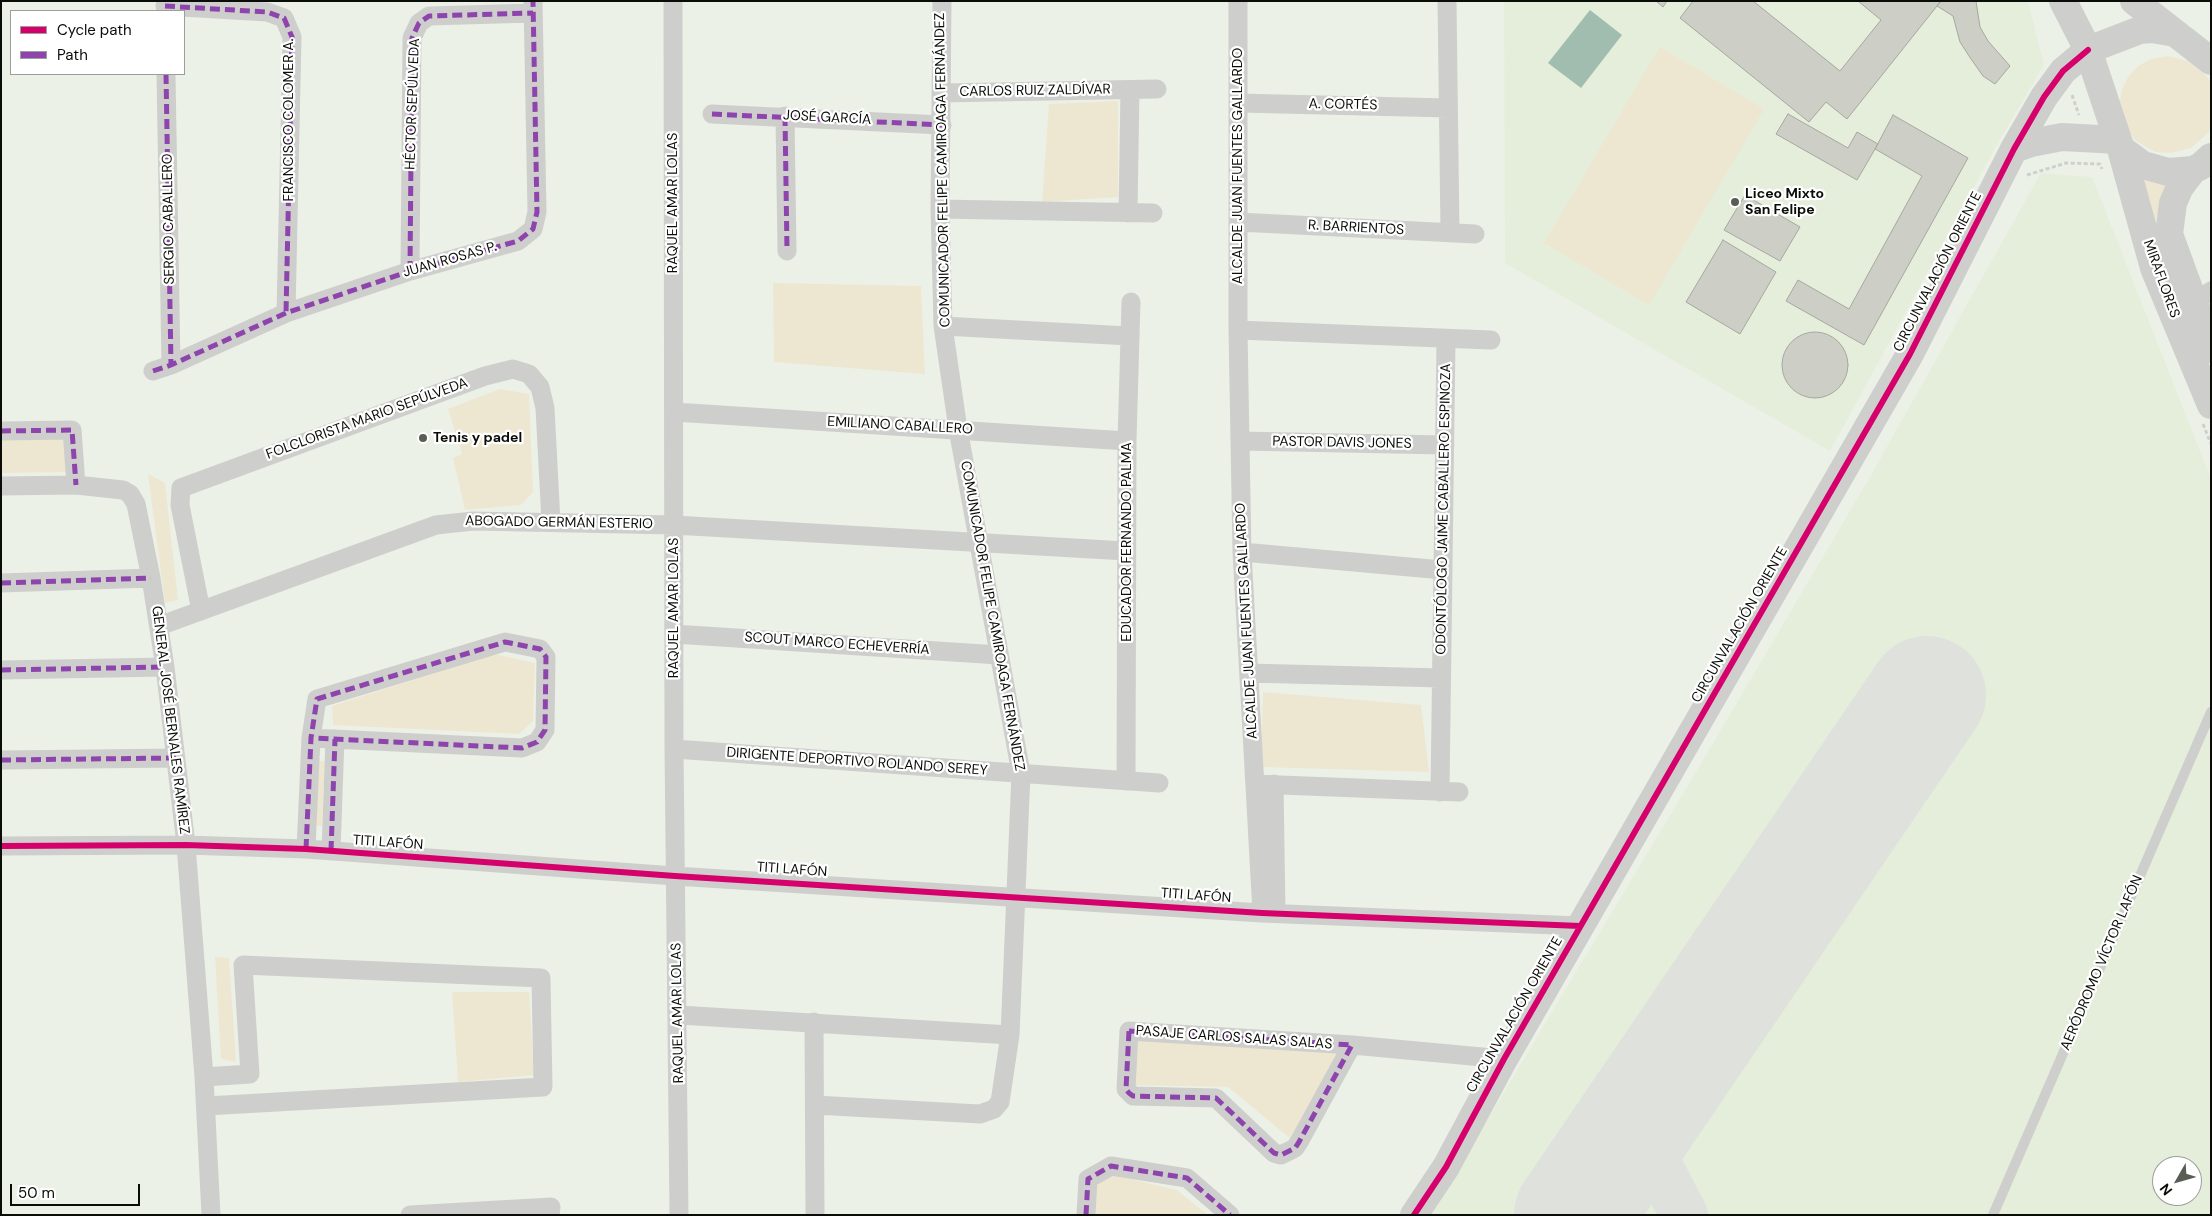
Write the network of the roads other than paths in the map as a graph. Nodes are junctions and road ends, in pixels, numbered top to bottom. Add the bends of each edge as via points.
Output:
1 (673, 1) edge
2 (942, 1) edge
3 (1238, 1) edge
4 (1447, 1) edge
5 (2063, 1) edge
6 (2134, 1) edge
7 (165, 6) edge
8 (533, 7) edge
9 (2175, 33) junction
10 (2088, 50) junction
11 (2211, 61) edge
12 (166, 75) edge
13 (1157, 89) dead end
14 (1130, 90) junction
15 (941, 93) junction
16 (1238, 103) junction
17 (1448, 108) junction
18 (712, 114) dead end
19 (785, 116) junction
20 (942, 125) junction
21 (2119, 145) junction
22 (2014, 149) junction
23 (2204, 164) edge
24 (940, 209) junction
25 (1128, 213) junction
26 (1153, 213) dead end
27 (1238, 222) junction
28 (1450, 233) junction
29 (1475, 234) dead end
30 (787, 251) dead end
31 (410, 270) junction
32 (2202, 296) edge
33 (1131, 302) dead end
34 (286, 313) junction
35 (943, 326) junction
36 (1238, 330) junction
37 (1129, 336) junction
38 (1446, 340) junction
39 (1491, 340) dead end
40 (2211, 349) edge
41 (171, 365) junction
42 (153, 371) dead end
43 (2211, 405) edge
44 (674, 412) junction
45 (958, 429) junction
46 (1, 431) edge
47 (1127, 441) junction
48 (1240, 441) junction
49 (1445, 445) junction
50 (76, 485) junction
51 (1, 486) edge
52 (551, 522) junction
53 (674, 525) junction
54 (978, 541) junction
55 (1126, 551) junction
56 (1242, 552) junction
57 (1443, 570) junction
58 (151, 578) junction
59 (1, 582) edge
60 (201, 611) junction
61 (158, 626) junction
62 (674, 634) junction
63 (999, 654) junction
64 (165, 667) junction
65 (1, 670) edge
66 (1249, 673) junction
67 (1441, 678) junction
68 (2211, 712) edge
69 (311, 738) junction
70 (335, 739) junction
71 (674, 749) junction
72 (176, 758) junction
73 (1, 760) edge
74 (1021, 773) junction
75 (1126, 781) junction
76 (1159, 783) dead end
77 (1255, 784) junction
78 (1274, 784) junction
79 (1440, 792) junction
80 (1459, 792) dead end
81 (186, 845) junction
82 (1, 846) edge
83 (306, 849) junction
84 (331, 851) junction
85 (675, 876) junction
86 (1016, 897) junction
87 (1269, 913) junction
88 (1580, 926) junction
89 (679, 1015) junction
90 (814, 1022) junction
91 (1010, 1035) junction
92 (1352, 1045) junction
93 (1504, 1059) junction
94 (250, 1074) junction
95 (204, 1076) junction
96 (251, 1103) junction
97 (815, 1105) junction
98 (206, 1106) junction
99 (550, 1211) edge
100 (212, 1215) edge
101 (410, 1215) edge
102 (679, 1215) edge
103 (816, 1215) edge
104 (1086, 1215) edge
105 (1230, 1215) edge
106 (1414, 1215) edge
107 (1993, 1215) edge

1 - 44 street, RAQUEL AMAR LOLAS
2 - 15 street, COMUNICADOR FELIPE CAMIROAGA FERNÁNDEZ
3 - 16 street, ALCALDE JUAN FUENTES GALLARDO
4 - 17 street
5 - 10 street, MIRAFLORES
6 - 9 street
7 - 34 street, FRANCISCO COLOMER A. via 267,12 284,18 292,37
8 - 31 street, JUAN ROSAS P. via 538,212 533,230 518,241
8 - 31 street, HÉCTOR SEPÚLVEDA via 429,16 419,23 412,38
9 - 10 street via 2140,30
9 - 11 street
10 - 21 street, MIRAFLORES
10 - 22 street, CIRCUNVALACIÓN ORIENTE via 2053,84
12 - 41 street, SERGIO CABALLERO
13 - 14 street, CARLOS RUIZ ZALDÍVAR
14 - 15 street, CARLOS RUIZ ZALDÍVAR
14 - 25 street, CARLOS RUIZ ZALDÍVAR
15 - 20 street, COMUNICADOR FELIPE CAMIROAGA FERNÁNDEZ
16 - 17 street, A. CORTÉS
16 - 27 street, ALCALDE JUAN FUENTES GALLARDO
17 - 28 street
18 - 19 street, JOSÉ GARCÍA
19 - 20 street, JOSÉ GARCÍA
19 - 30 street
20 - 24 street, COMUNICADOR FELIPE CAMIROAGA FERNÁNDEZ
21 - 22 street via 2062,137
21 - 23 street via 2131,158 2156,170 2174,172
21 - 43 street, MIRAFLORES via 2154,268
22 - 88 street, CIRCUNVALACIÓN ORIENTE via 1910,354
23 - 32 street, MIRAFLORES via 2180,187 2173,203 2169,229
24 - 25 street
24 - 35 street, COMUNICADOR FELIPE CAMIROAGA FERNÁNDEZ
25 - 26 street
27 - 28 street, R. BARRIENTOS
27 - 36 street, ALCALDE JUAN FUENTES GALLARDO
28 - 29 street, R. BARRIENTOS
31 - 34 street, JUAN ROSAS P.
32 - 40 street, MIRAFLORES
33 - 37 street, EDUCADOR FERNANDO PALMA
34 - 41 street, JUAN ROSAS P.
35 - 37 street
35 - 45 street, COMUNICADOR FELIPE CAMIROAGA FERNÁNDEZ
36 - 38 street
36 - 48 street, ALCALDE JUAN FUENTES GALLARDO
37 - 47 street, EDUCADOR FERNANDO PALMA
38 - 39 street
38 - 49 street, ODONTÓLOGO JAIME CABALLERO ESPINOZA
41 - 42 street, JUAN ROSAS P.
44 - 45 street, EMILIANO CABALLERO
44 - 53 street, RAQUEL AMAR LOLAS
45 - 47 street, EMILIANO CABALLERO
45 - 54 street, COMUNICADOR FELIPE CAMIROAGA FERNÁNDEZ
46 - 50 street via 72,430
47 - 55 street, EDUCADOR FERNANDO PALMA
48 - 49 street, PASTOR DAVIS JONES
48 - 56 street, ALCALDE JUAN FUENTES GALLARDO
49 - 57 street, ODONTÓLOGO JAIME CABALLERO ESPINOZA
50 - 51 street, GENERAL JOSÉ BERNALES RAMÍREZ
50 - 58 street, GENERAL JOSÉ BERNALES RAMÍREZ via 123,490 134,499
52 - 53 street, ABOGADO GERMÁN ESTERIO
52 - 60 street, ABOGADO GERMÁN ESTERIO via 473,521 436,525
52 - 60 street, FOLCLORISTA MARIO SEPÚLVEDA via 545,408 540,387 529,374 513,369 485,376 181,488 180,505
53 - 54 street, ABOGADO GERMÁN ESTERIO
53 - 62 street, RAQUEL AMAR LOLAS
54 - 55 street, ABOGADO GERMÁN ESTERIO
54 - 63 street, COMUNICADOR FELIPE CAMIROAGA FERNÁNDEZ
55 - 75 street, EDUCADOR FERNANDO PALMA
56 - 57 street
56 - 66 street, ALCALDE JUAN FUENTES GALLARDO
57 - 67 street, ODONTÓLOGO JAIME CABALLERO ESPINOZA
58 - 59 street
58 - 61 street, GENERAL JOSÉ BERNALES RAMÍREZ
60 - 61 street, ABOGADO GERMÁN ESTERIO
61 - 64 street, GENERAL JOSÉ BERNALES RAMÍREZ
62 - 63 street, SCOUT MARCO ECHEVERRÍA
62 - 71 street, RAQUEL AMAR LOLAS
63 - 74 street, COMUNICADOR FELIPE CAMIROAGA FERNÁNDEZ
64 - 65 street
64 - 72 street, GENERAL JOSÉ BERNALES RAMÍREZ
66 - 67 street
66 - 77 street, ALCALDE JUAN FUENTES GALLARDO
67 - 79 street, ODONTÓLOGO JAIME CABALLERO ESPINOZA
68 - 107 lane, AERÓDROMO VÍCTOR LAFÓN
69 - 70 street
69 - 70 street via 317,699 505,642 540,649 546,658 545,730 537,742 522,748
69 - 83 street
70 - 84 street
71 - 74 street, DIRIGENTE DEPORTIVO ROLANDO SEREY
71 - 85 street, RAQUEL AMAR LOLAS
72 - 73 street
72 - 81 street, GENERAL JOSÉ BERNALES RAMÍREZ
74 - 75 street, DIRIGENTE DEPORTIVO ROLANDO SEREY
74 - 86 street, COMUNICADOR FELIPE CAMIROAGA FERNÁNDEZ
75 - 76 street, DIRIGENTE DEPORTIVO ROLANDO SEREY
77 - 78 street
77 - 87 street, ALCALDE JUAN FUENTES GALLARDO
78 - 79 street
78 - 87 street
79 - 80 street
81 - 82 street, TITI LAFÓN
81 - 83 street, TITI LAFÓN
81 - 95 street, GENERAL JOSÉ BERNALES RAMÍREZ
83 - 84 street, TITI LAFÓN
84 - 85 street, TITI LAFÓN
85 - 86 street, TITI LAFÓN
85 - 89 street, RAQUEL AMAR LOLAS
86 - 87 street, TITI LAFÓN
86 - 91 street, COMUNICADOR FELIPE CAMIROAGA FERNÁNDEZ
87 - 88 street, TITI LAFÓN
88 - 93 street, CIRCUNVALACIÓN ORIENTE
89 - 90 street
89 - 102 street, RAQUEL AMAR LOLAS
90 - 91 street
90 - 97 street
91 - 97 street, COMUNICADOR FELIPE CAMIROAGA FERNÁNDEZ via 1000,1102 994,1109 980,1114
92 - 92 street, PASAJE CARLOS SALAS SALAS via 1300,1142 1281,1155 1274,1153 1216,1098 1133,1096 1126,1089 1129,1031
92 - 93 street, PASAJE CARLOS SALAS SALAS
93 - 106 street, CIRCUNVALACIÓN ORIENTE via 1446,1167
94 - 95 street
94 - 96 street
94 - 96 street via 243,965 541,978 544,1087
95 - 98 street, GENERAL JOSÉ BERNALES RAMÍREZ
96 - 98 street
97 - 103 street
98 - 100 street, GENERAL JOSÉ BERNALES RAMÍREZ
99 - 101 street
104 - 105 street via 1088,1179 1111,1166 1187,1178

